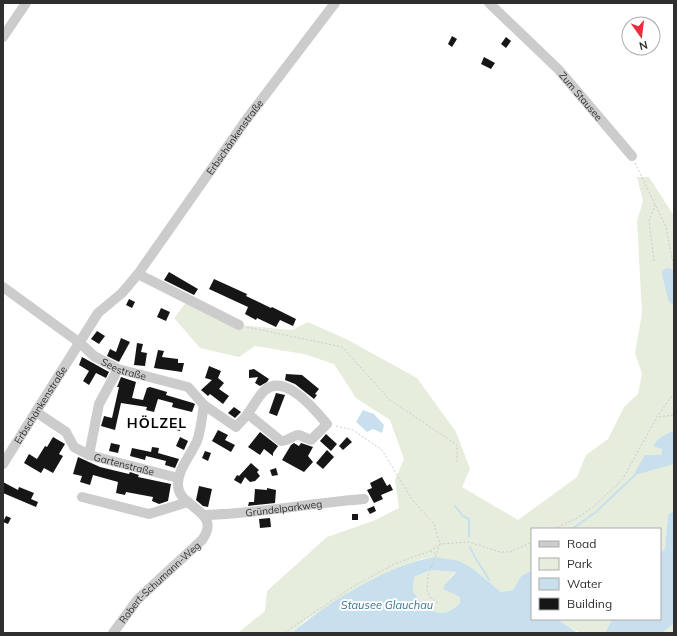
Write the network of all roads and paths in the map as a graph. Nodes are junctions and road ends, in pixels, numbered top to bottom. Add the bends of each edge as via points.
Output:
1 (26, 3) edge
2 (335, 3) edge
3 (489, 3) edge
4 (3, 38) edge
5 (632, 156) joint
6 (655, 204) junction
7 (654, 261) dead end
8 (674, 269) edge
9 (138, 274) junction
10 (3, 288) edge
11 (239, 325) joint
12 (80, 343) junction
13 (118, 369) junction
14 (674, 393) edge
15 (204, 405) junction
16 (36, 412) junction
17 (248, 414) junction
18 (674, 415) edge
19 (657, 417) junction
20 (328, 424) junction
21 (89, 455) junction
22 (457, 462) dead end
23 (3, 464) edge
24 (178, 478) junction
25 (82, 497) dead end
26 (364, 499) dead end
27 (188, 502) junction
28 (203, 515) junction
29 (556, 528) edge
30 (531, 542) edge
31 (440, 544) junction
32 (430, 551) junction
33 (437, 554) junction
34 (439, 604) dead end
35 (113, 633) edge
36 (284, 633) edge

1 - 4 street
2 - 9 street, Erbschänkenstraße via 246,120
3 - 5 street, Zum Stausee via 558,69
5 - 6 path
6 - 7 path via 649,221
6 - 8 path via 666,227
9 - 11 street
9 - 12 street, Erbschänkenstraße via 122,293 98,313
10 - 12 street, Seestraße
11 - 22 path via 342,347 390,400 457,445
12 - 13 street, Seestraße via 94,356
12 - 16 street, Erbschänkenstraße
13 - 15 street, Seestraße via 188,387
13 - 21 street, Gartenstraße via 99,404
14 - 19 path
15 - 17 street, Seestraße via 236,427
15 - 24 street via 197,440
16 - 21 street via 66,432 74,447
16 - 23 street, Erbschänkenstraße
17 - 20 street via 281,441 300,435 311,440
17 - 20 street, Seestraße via 264,391 270,387 281,387 292,390 302,397
18 - 19 path
19 - 29 path via 622,480 593,507
20 - 31 path via 352,430 382,450 411,498 434,524
21 - 24 street, Gartenstraße
24 - 27 street via 179,494
25 - 27 street via 149,514
26 - 28 street, Gründelparkweg via 257,512
27 - 28 street
28 - 35 street, Robert-Schumann-Weg via 208,524 207,533 202,540 138,599
30 - 31 path via 510,552 500,552 469,542
31 - 32 path
31 - 33 path
32 - 33 path
32 - 36 path via 394,564 349,589
33 - 34 path via 428,576 427,591

